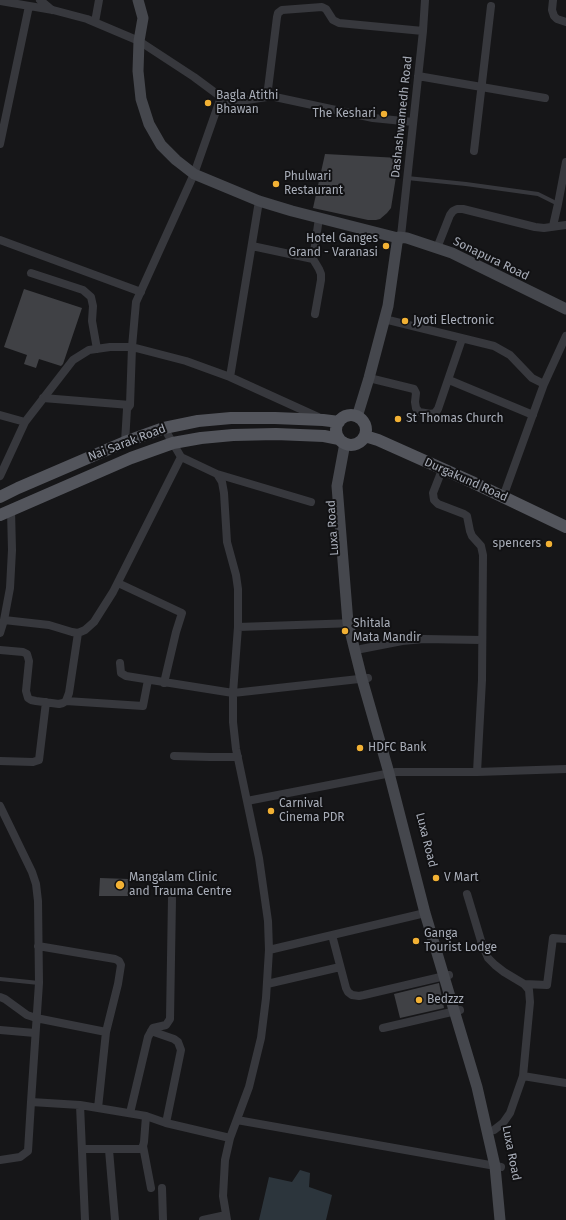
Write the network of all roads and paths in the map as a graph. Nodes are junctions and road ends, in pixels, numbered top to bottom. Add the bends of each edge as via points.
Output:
1 (40, 0) edge
2 (99, 0) edge
3 (138, 0) edge
4 (425, 0) edge
5 (553, 0) edge
6 (0, 1) edge
7 (30, 6) junction
8 (491, 6) dead end
9 (53, 10) junction
10 (95, 22) junction
11 (566, 22) edge
12 (423, 31) junction
13 (139, 41) junction
14 (418, 76) junction
15 (482, 87) junction
16 (267, 96) junction
17 (221, 97) junction
18 (546, 98) dead end
19 (413, 122) junction
20 (0, 144) edge
21 (474, 151) dead end
22 (566, 162) edge
23 (194, 174) junction
24 (407, 178) junction
25 (259, 201) junction
26 (558, 204) junction
27 (319, 218) junction
28 (566, 225) edge
29 (552, 226) junction
30 (401, 237) junction
31 (0, 240) edge
32 (252, 246) junction
33 (437, 248) junction
34 (313, 259) junction
35 (31, 273) dead end
36 (141, 292) junction
37 (566, 309) edge
38 (315, 314) dead end
39 (384, 319) junction
40 (566, 336) edge
41 (462, 339) junction
42 (132, 347) junction
43 (97, 349) junction
44 (230, 377) junction
45 (369, 378) junction
46 (448, 380) junction
47 (544, 384) junction
48 (43, 398) junction
49 (130, 405) junction
50 (0, 415) edge
51 (533, 415) junction
52 (357, 416) junction
53 (332, 421) junction
54 (25, 422) junction
55 (164, 428) junction
56 (365, 436) junction
57 (125, 442) junction
58 (346, 442) junction
59 (173, 443) junction
60 (181, 457) junction
61 (442, 470) junction
62 (217, 474) junction
63 (0, 476) edge
64 (0, 497) edge
65 (503, 497) junction
66 (311, 502) dead end
67 (5, 512) edge
68 (566, 527) edge
69 (118, 583) junction
70 (4, 620) junction
71 (351, 623) junction
72 (238, 627) junction
73 (0, 632) edge
74 (78, 633) junction
75 (482, 640) junction
76 (361, 649) junction
77 (0, 650) edge
78 (120, 663) dead end
79 (365, 678) junction
80 (148, 680) junction
81 (164, 683) junction
82 (233, 694) junction
83 (66, 701) junction
84 (46, 702) junction
85 (174, 756) dead end
86 (238, 757) junction
87 (0, 761) edge
88 (566, 769) edge
89 (392, 772) junction
90 (477, 772) junction
91 (247, 801) junction
92 (0, 806) edge
93 (466, 894) dead end
94 (172, 898) dead end
95 (425, 912) junction
96 (332, 935) junction
97 (566, 939) edge
98 (38, 946) junction
99 (269, 950) junction
100 (340, 967) junction
101 (446, 975) junction
102 (0, 979) edge
103 (39, 983) junction
104 (267, 984) junction
105 (524, 984) junction
106 (0, 997) edge
107 (457, 1011) junction
108 (36, 1018) junction
109 (383, 1028) dead end
110 (0, 1030) edge
111 (150, 1031) junction
112 (106, 1032) junction
113 (35, 1033) junction
114 (523, 1076) junction
115 (566, 1083) edge
116 (31, 1102) junction
117 (80, 1106) junction
118 (98, 1108) junction
119 (130, 1113) junction
120 (146, 1116) junction
121 (237, 1120) junction
122 (166, 1123) junction
123 (494, 1130) junction
124 (230, 1138) junction
125 (143, 1146) junction
126 (82, 1149) junction
127 (109, 1150) junction
128 (0, 1160) edge
129 (498, 1166) junction
130 (152, 1188) dead end
131 (162, 1188) dead end
132 (227, 1217) edge
133 (85, 1220) edge
134 (115, 1220) edge
135 (163, 1220) edge
136 (203, 1220) edge
137 (500, 1220) edge
138 (508, 1220) edge

1 - 9 street
2 - 10 street
3 - 13 street, Sonapura Road via 143,18
4 - 12 street, Dashashwamedh Road
5 - 11 street via 554,16
6 - 7 street
7 - 9 street
7 - 20 street
8 - 15 street
9 - 10 street
10 - 13 street
12 - 14 street, Dashashwamedh Road
12 - 16 street via 339,23 322,7 282,10 277,17
13 - 17 street
13 - 23 street, Sonapura Road via 138,71 141,99 149,124 161,145
14 - 15 street
14 - 19 street, Dashashwamedh Road
15 - 18 street
15 - 21 street
16 - 17 street via 240,101
16 - 19 street via 373,118
17 - 23 street
19 - 24 street, Dashashwamedh Road
22 - 26 street
23 - 25 street, Sonapura Road
23 - 36 street
24 - 26 lane via 538,194
24 - 30 street, Dashashwamedh Road
25 - 27 street, Sonapura Road
25 - 32 street
26 - 29 street
27 - 30 street, Sonapura Road
27 - 34 street
28 - 29 street
29 - 33 street via 535,227 457,209 450,215
30 - 33 street, Sonapura Road
30 - 39 street
31 - 36 street
32 - 34 street
32 - 44 street
33 - 37 street, Sonapura Road
34 - 38 street via 321,274
35 - 43 street via 83,290 91,297
36 - 42 street via 136,302
39 - 41 street
39 - 45 street
40 - 47 street
41 - 46 street
41 - 47 street via 502,350 532,378
42 - 43 street
42 - 44 street via 186,361
42 - 49 street
43 - 48 street via 89,350 73,360
44 - 53 street
45 - 46 street via 414,389 416,408 419,412 431,414 438,409
45 - 52 street
46 - 51 street
47 - 51 street
48 - 49 street
48 - 54 street
49 - 57 street via 127,409
50 - 54 street
51 - 65 street
52 - 53 main road
52 - 56 main road via 364,422
53 - 55 main road, Nai Sarak Road via 231,418
53 - 58 main road
54 - 63 street
55 - 57 main road, Nai Sarak Road
55 - 59 street
56 - 58 main road via 360,442
56 - 61 main road, Durgakund Road
57 - 64 main road, Nai Sarak Road
58 - 59 main road, Nai Sarak Road via 326,437 276,434 233,435
58 - 71 street, Luxa Road via 349,462 344,491
58 - 71 street via 337,486
59 - 60 street
59 - 67 main road, Nai Sarak Road
60 - 62 street
60 - 69 street
61 - 65 main road, Durgakund Road
61 - 75 street via 433,493 434,500 467,516 472,536 481,546
62 - 66 street
62 - 72 street via 222,482 227,542 237,582
65 - 68 main road, Durgakund Road
67 - 70 street via 12,550 10,588
69 - 74 street via 94,622
69 - 81 street via 182,613
70 - 73 street
70 - 74 street via 49,625
71 - 72 street
71 - 76 street, Luxa Road
71 - 79 street
72 - 82 street
74 - 83 street
75 - 76 street via 424,639
75 - 90 street
76 - 79 street, Luxa Road
77 - 84 street via 27,654 27,695 31,700
78 - 80 street via 121,673
79 - 82 street
79 - 89 street, Luxa Road
80 - 81 street
80 - 83 street via 143,706
81 - 82 street
82 - 86 street via 233,722
83 - 84 street via 59,704
84 - 87 street via 39,760
85 - 86 street
86 - 91 street
88 - 90 street
89 - 90 street
89 - 91 street
89 - 95 street
89 - 101 street, Luxa Road
91 - 99 street via 264,888
92 - 98 street via 36,884
93 - 105 street via 488,958
94 - 111 street via 171,1014 166,1025
95 - 96 street
95 - 101 street
96 - 99 street
96 - 100 street
97 - 105 street via 552,938 547,985
98 - 103 street
98 - 112 street via 119,961 122,968
99 - 104 street
100 - 101 street via 348,992 359,996
100 - 104 street
101 - 107 street, Luxa Road
102 - 103 lane
103 - 108 street
104 - 121 street via 261,1038 250,1087
105 - 114 street via 529,990 530,1002
106 - 108 street via 22,1013
107 - 109 street
107 - 123 street, Luxa Road
107 - 129 street
108 - 112 street
108 - 113 street
110 - 113 street
111 - 119 street
111 - 122 street via 174,1039 181,1050
112 - 118 street
113 - 116 street
114 - 115 street
114 - 123 street via 510,1113
116 - 117 street
116 - 128 street via 28,1151 20,1157
117 - 118 street
117 - 126 street
118 - 119 street
119 - 120 street
120 - 122 street
120 - 125 street
121 - 124 street
121 - 129 street
122 - 124 street
123 - 129 street, Luxa Road
124 - 132 street via 223,1180
125 - 127 street via 138,1150
125 - 130 street
126 - 127 street
126 - 133 street
127 - 134 street
129 - 137 street
129 - 138 street, Luxa Road
131 - 135 street
132 - 136 street

